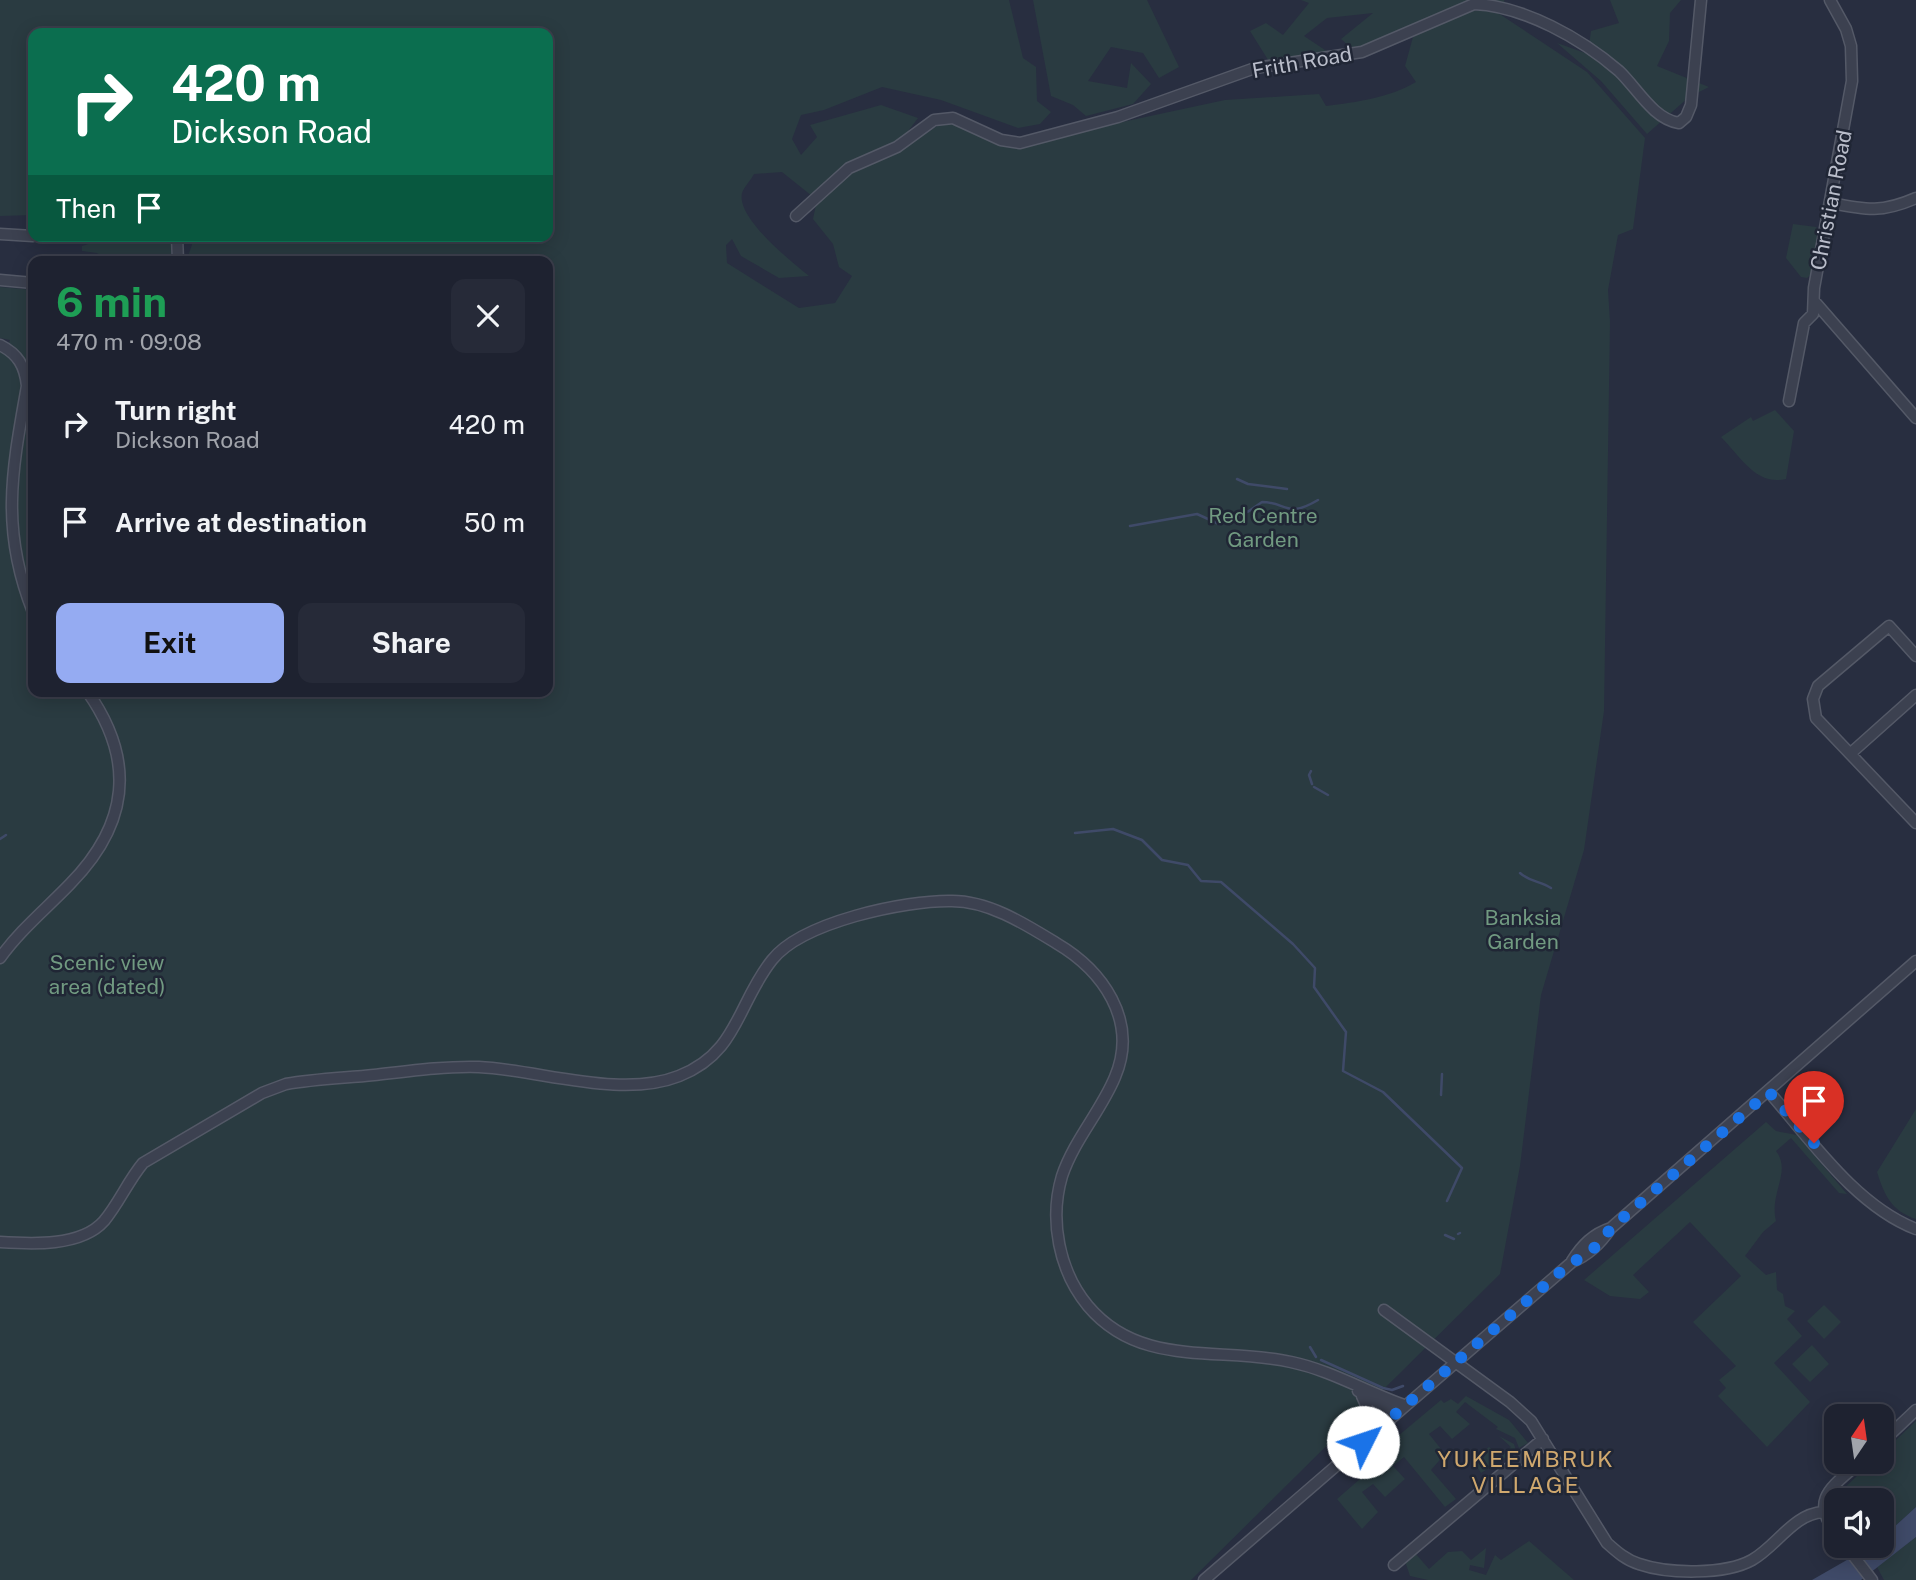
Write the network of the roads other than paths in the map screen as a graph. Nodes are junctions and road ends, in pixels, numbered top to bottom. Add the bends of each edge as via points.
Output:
1 (1701, 0) edge
2 (1830, 0) edge
3 (1916, 198) edge
4 (1830, 203) junction
5 (796, 216) dead end
6 (0, 234) edge
7 (28, 236) edge
8 (0, 280) edge
9 (28, 283) edge
10 (1815, 302) junction
11 (0, 345) edge
12 (1789, 401) dead end
13 (1916, 418) edge
14 (28, 598) edge
15 (1916, 656) edge
16 (1916, 695) edge
17 (91, 697) edge
18 (1851, 753) junction
19 (1916, 823) edge
20 (0, 958) edge
21 (1916, 961) edge
22 (1769, 1092) junction
23 (1916, 1229) edge
24 (0, 1241) edge
25 (1384, 1310) dead end
26 (1454, 1362) junction
27 (1354, 1387) junction
28 (1363, 1396) junction
29 (1404, 1405) junction
30 (1916, 1410) edge
31 (1395, 1413) junction
32 (1894, 1431) edge
33 (1543, 1438) junction
34 (1363, 1442) junction
35 (1847, 1474) edge
36 (1823, 1512) joint
37 (1856, 1558) edge
38 (1394, 1565) dead end
39 (1206, 1579) edge
40 (1872, 1580) edge

1 - 5 street, Frith Road via 1691,105 1679,123 1660,115 1619,71 1590,50 1537,20 1475,4 1362,52 1255,68 1118,117 1020,143 1001,140 953,118 934,120 897,147 849,168
2 - 4 street, Christian Road via 1846,29 1852,63 1850,103
3 - 4 street via 1873,211
4 - 10 street, Christian Road
6 - 7 street
8 - 9 street
10 - 12 street, Christian Road via 1814,314 1804,324
10 - 13 street
11 - 14 street via 18,358 27,378 9,477 8,510 13,555
15 - 18 street via 1889,626 1818,686 1813,699 1816,718
16 - 18 street
17 - 20 street via 118,751 121,784 114,816 87,865
18 - 19 street
21 - 22 street
22 - 23 street via 1867,1202
22 - 26 street via 1611,1228 1583,1258 1572,1262
24 - 27 street via 63,1240 94,1230 144,1163 261,1093 286,1084 457,1067 629,1084 677,1077 710,1059 723,1045 770,962 793,941 886,910 954,901 980,904 1077,955 1104,982 1117,1010 1122,1045 1115,1077 1073,1152 1057,1202 1059,1244 1066,1268 1089,1307 1134,1341 1165,1351 1290,1361
25 - 26 street
26 - 29 street
26 - 33 street via 1510,1402
27 - 28 street
27 - 29 street
28 - 31 street
28 - 34 street via 1370,1421
29 - 31 street
30 - 32 street
31 - 34 street
33 - 36 street via 1607,1543 1641,1565 1700,1571 1733,1567 1751,1560 1801,1518
33 - 38 street
34 - 39 street
35 - 36 street via 1826,1496
37 - 40 street

